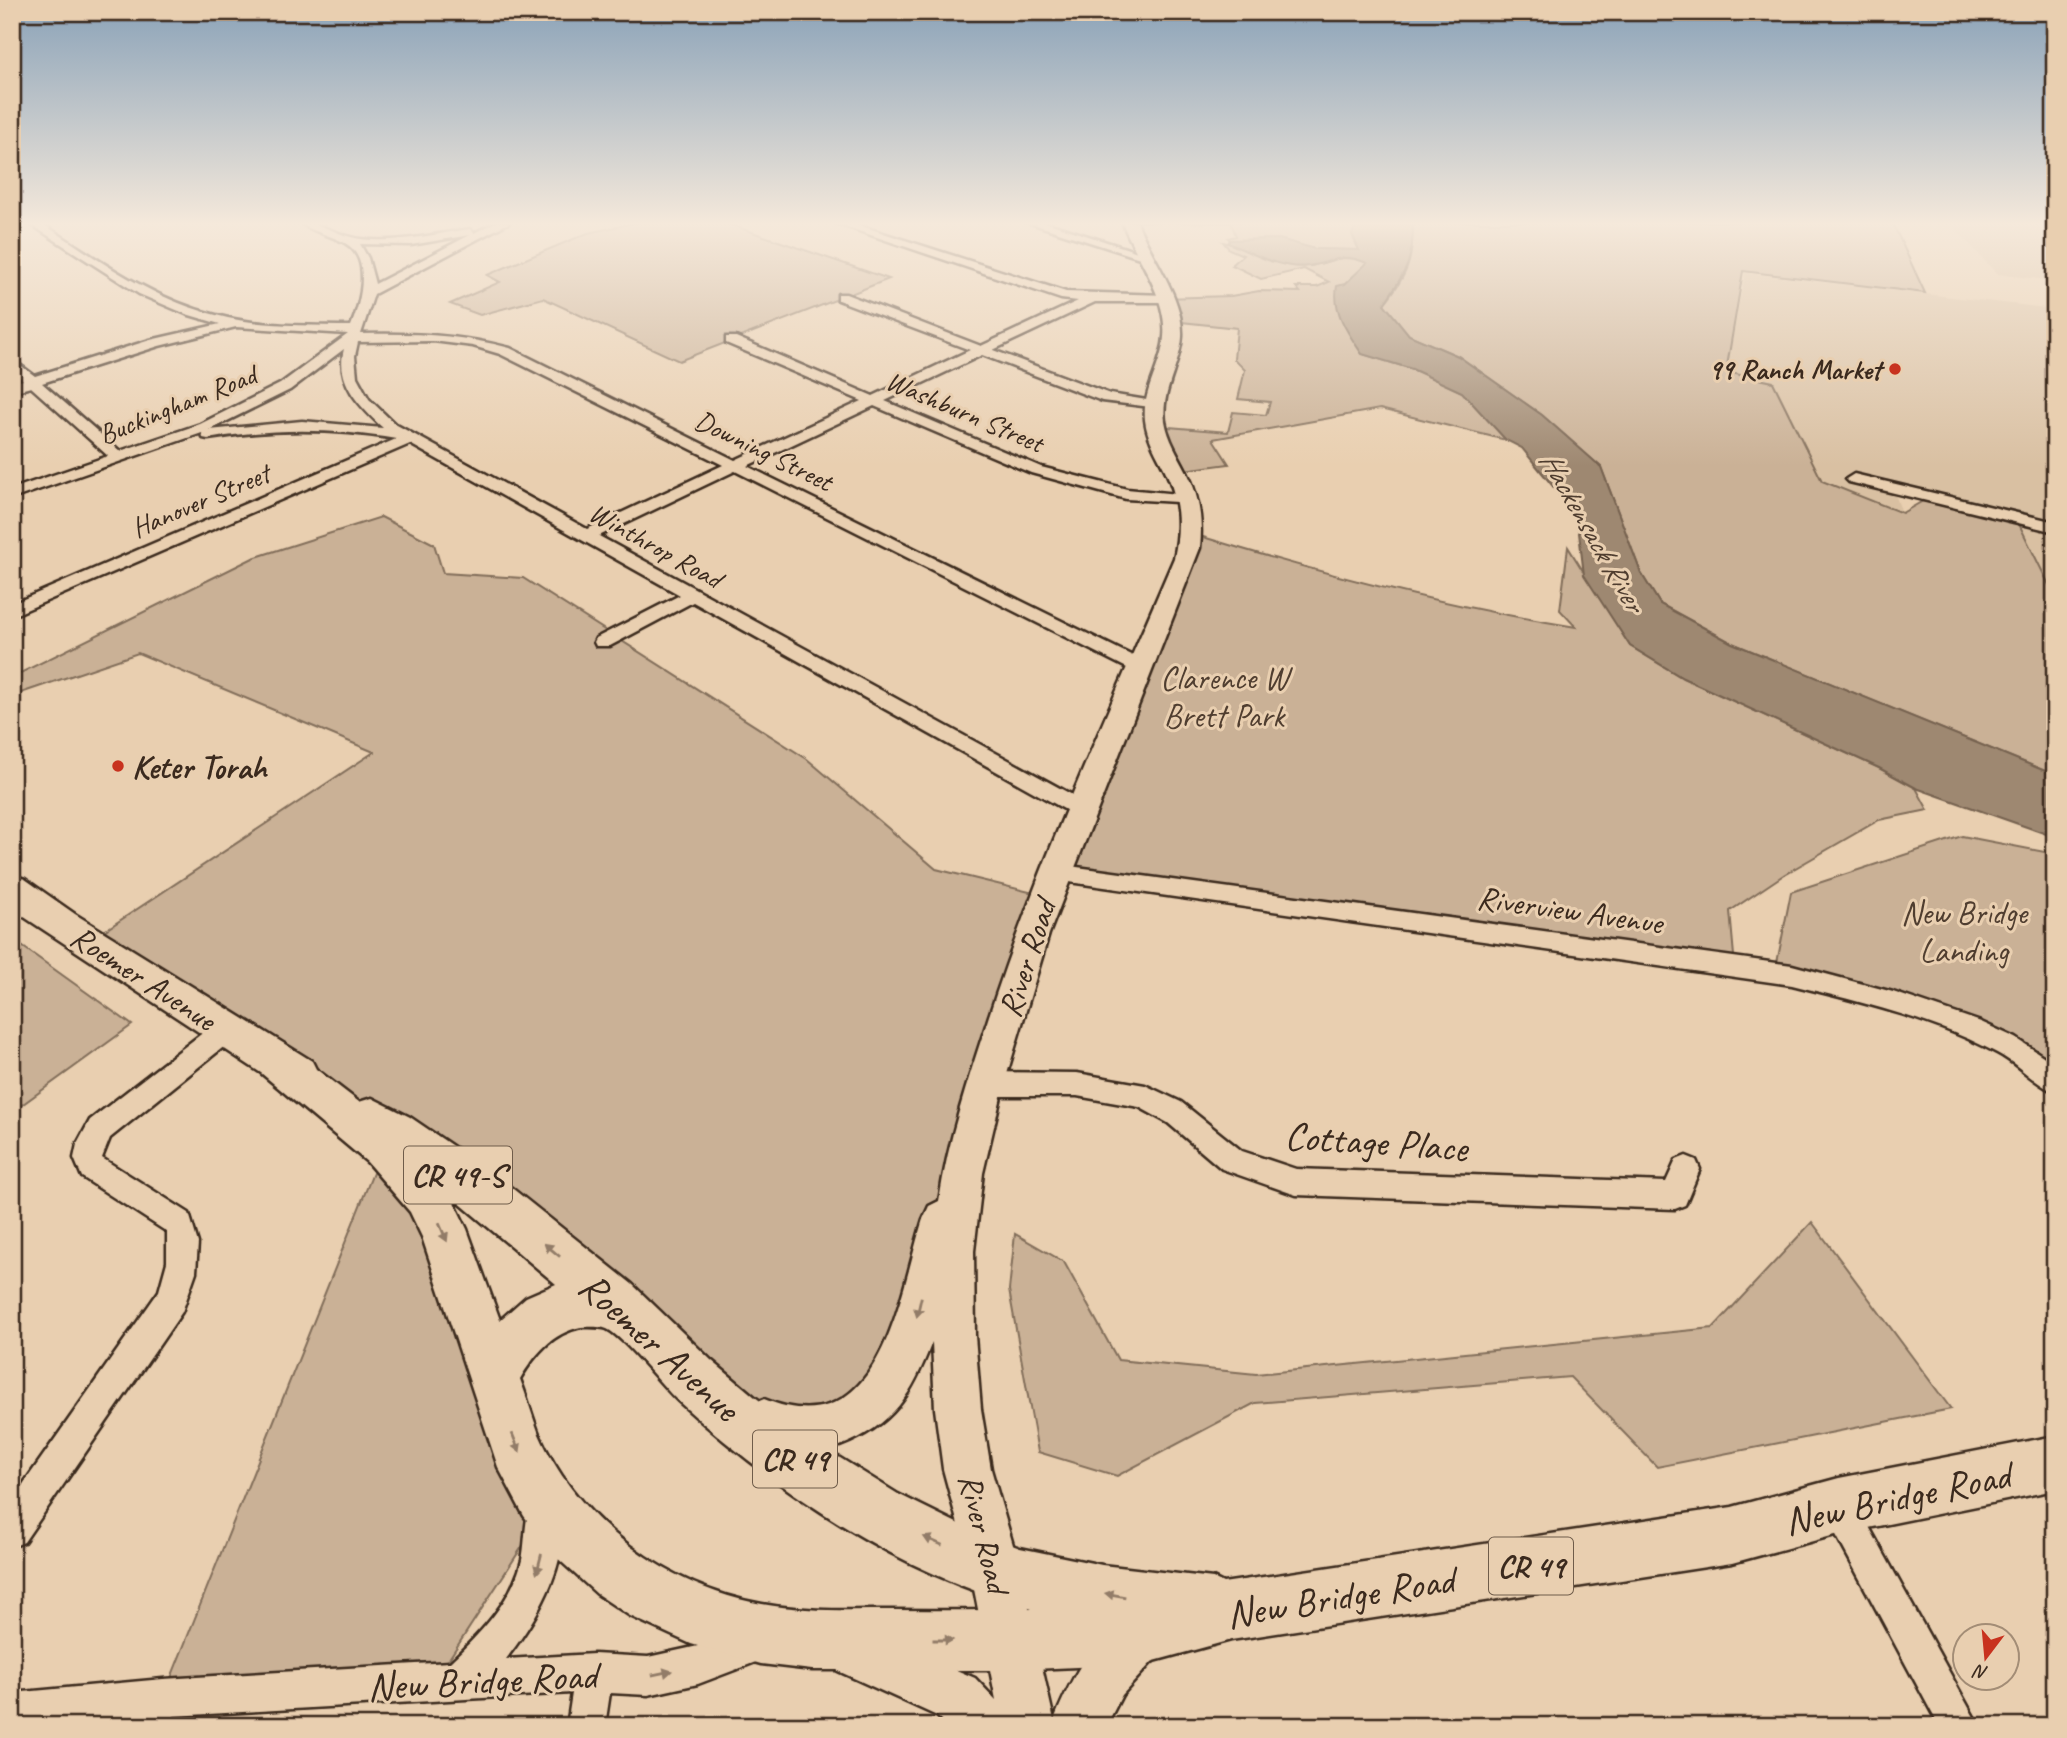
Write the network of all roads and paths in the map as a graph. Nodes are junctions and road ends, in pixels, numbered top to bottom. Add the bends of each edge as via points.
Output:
1 (172, 303) edge
2 (365, 303) edge
3 (858, 303) edge
4 (1082, 303) edge
5 (1165, 303) edge
6 (240, 324) junction
7 (352, 334) junction
8 (402, 336) junction
9 (731, 341) dead end
10 (981, 351) junction
11 (348, 361) junction
12 (12, 363) edge
13 (32, 381) junction
14 (12, 388) edge
15 (873, 401) junction
16 (1154, 405) junction
17 (407, 438) junction
18 (118, 457) junction
19 (736, 466) junction
20 (1854, 479) dead end
21 (12, 494) edge
22 (1188, 500) junction
23 (2055, 527) edge
24 (586, 536) junction
25 (692, 594) junction
26 (12, 611) edge
27 (603, 642) dead end
28 (1140, 667) junction
29 (1081, 809) junction
30 (1055, 873) junction
31 (12, 889) edge
32 (227, 1029) junction
33 (277, 1063) junction
34 (2055, 1081) edge
35 (985, 1084) junction
36 (1686, 1169) dead end
37 (963, 1173) junction
38 (624, 1310) junction
39 (493, 1379) junction
40 (701, 1386) junction
41 (2055, 1462) edge
42 (544, 1496) junction
43 (1839, 1506) junction
44 (12, 1530) edge
45 (995, 1569) junction
46 (1231, 1610) junction
47 (1143, 1634) junction
48 (802, 1638) junction
49 (1011, 1640) junction
50 (594, 1673) junction
51 (458, 1680) junction
52 (12, 1712) edge
53 (157, 1712) edge
54 (586, 1726) edge
55 (984, 1726) edge
56 (1028, 1726) edge
57 (1078, 1726) edge
58 (1959, 1726) edge

1 - 6 street
2 - 7 street, Winthrop Road
3 - 10 street
4 - 10 street
5 - 16 main road, River Road via 1173,337
6 - 7 street, Downing Street
6 - 13 street via 155,343
7 - 8 street, Downing Street
7 - 11 street, Winthrop Road
7 - 18 street, Buckingham Road via 285,387 258,402 205,427
8 - 11 street
8 - 19 street, Downing Street via 453,339 505,351
9 - 15 street, Washburn Street
10 - 15 street
10 - 16 street via 1107,398
11 - 17 street, Winthrop Road via 359,398
12 - 13 street
13 - 14 street
13 - 18 street
15 - 19 street
15 - 22 street, Washburn Street via 1058,478 1126,494
16 - 22 main road, River Road via 1159,437
17 - 18 street via 348,425 288,424 208,435
17 - 24 street, Winthrop Road
17 - 26 street, Hanover Street
18 - 21 street, Buckingham Road
19 - 24 street
19 - 28 street, Downing Street
20 - 23 street
22 - 28 main road, River Road via 1191,519 1186,558
24 - 25 street, Winthrop Road
25 - 27 street
25 - 29 street, Winthrop Road
28 - 29 main road, River Road
29 - 30 main road, River Road
30 - 34 street, Riverview Avenue via 1791,975 1846,988 2002,1042 2028,1056
30 - 35 main road, River Road
31 - 32 main road, Roemer Avenue / CR 49-S
32 - 33 main road, Roemer Avenue / CR 49-S
32 - 44 street via 114,1116 91,1144 88,1158 92,1168 179,1223 184,1251 181,1273 171,1301
38 -> 33 main road, Roemer Avenue / CR 49-S via 479,1190 382,1123
33 -> 39 main road, Roemer Avenue / CR 49-S via 383,1148 426,1197 458,1268
35 - 36 street, Cottage Place via 1116,1088 1140,1095 1164,1105 1242,1165 1296,1182 1675,1196
35 - 37 main road, River Road
37 -> 40 main road via 943,1221 913,1333 898,1371 877,1402 857,1417 820,1431 790,1434 749,1416
37 - 45 main road, River Road via 953,1251 958,1409 967,1469
38 - 39 main road via 604,1302 582,1301 540,1317 502,1357
38 - 40 main road, Roemer Avenue / CR 49
39 -> 42 main road, Roemer Avenue / CR 49 via 517,1448
45 -> 40 main road, Roemer Avenue / CR 49 via 910,1531 833,1486
41 - 43 main road, New Bridge Road / CR 49
42 - 48 main road, Roemer Avenue / CR 49 via 574,1535 651,1595 719,1624
42 -> 51 street via 545,1538 534,1583 515,1620 491,1651
43 - 46 main road, New Bridge Road / CR 49 via 1732,1535
43 - 58 street
46 -> 45 main road, Roemer Avenue / CR 49 via 1101,1593
45 - 49 main road, River Road
46 - 47 main road, New Bridge Road / CR 49
47 - 49 main road, New Bridge Road / CR 49
47 - 57 main road via 1102,1676
48 -> 49 main road, New Bridge Road / CR 49
50 -> 48 street, New Bridge Road / CR 49 via 648,1676
48 - 55 main road via 956,1697
49 - 56 main road, River Road
50 - 51 street, New Bridge Road / CR 49
50 - 54 street
51 - 53 street, New Bridge Road / CR 49
52 - 53 street, New Bridge Road / CR 49

